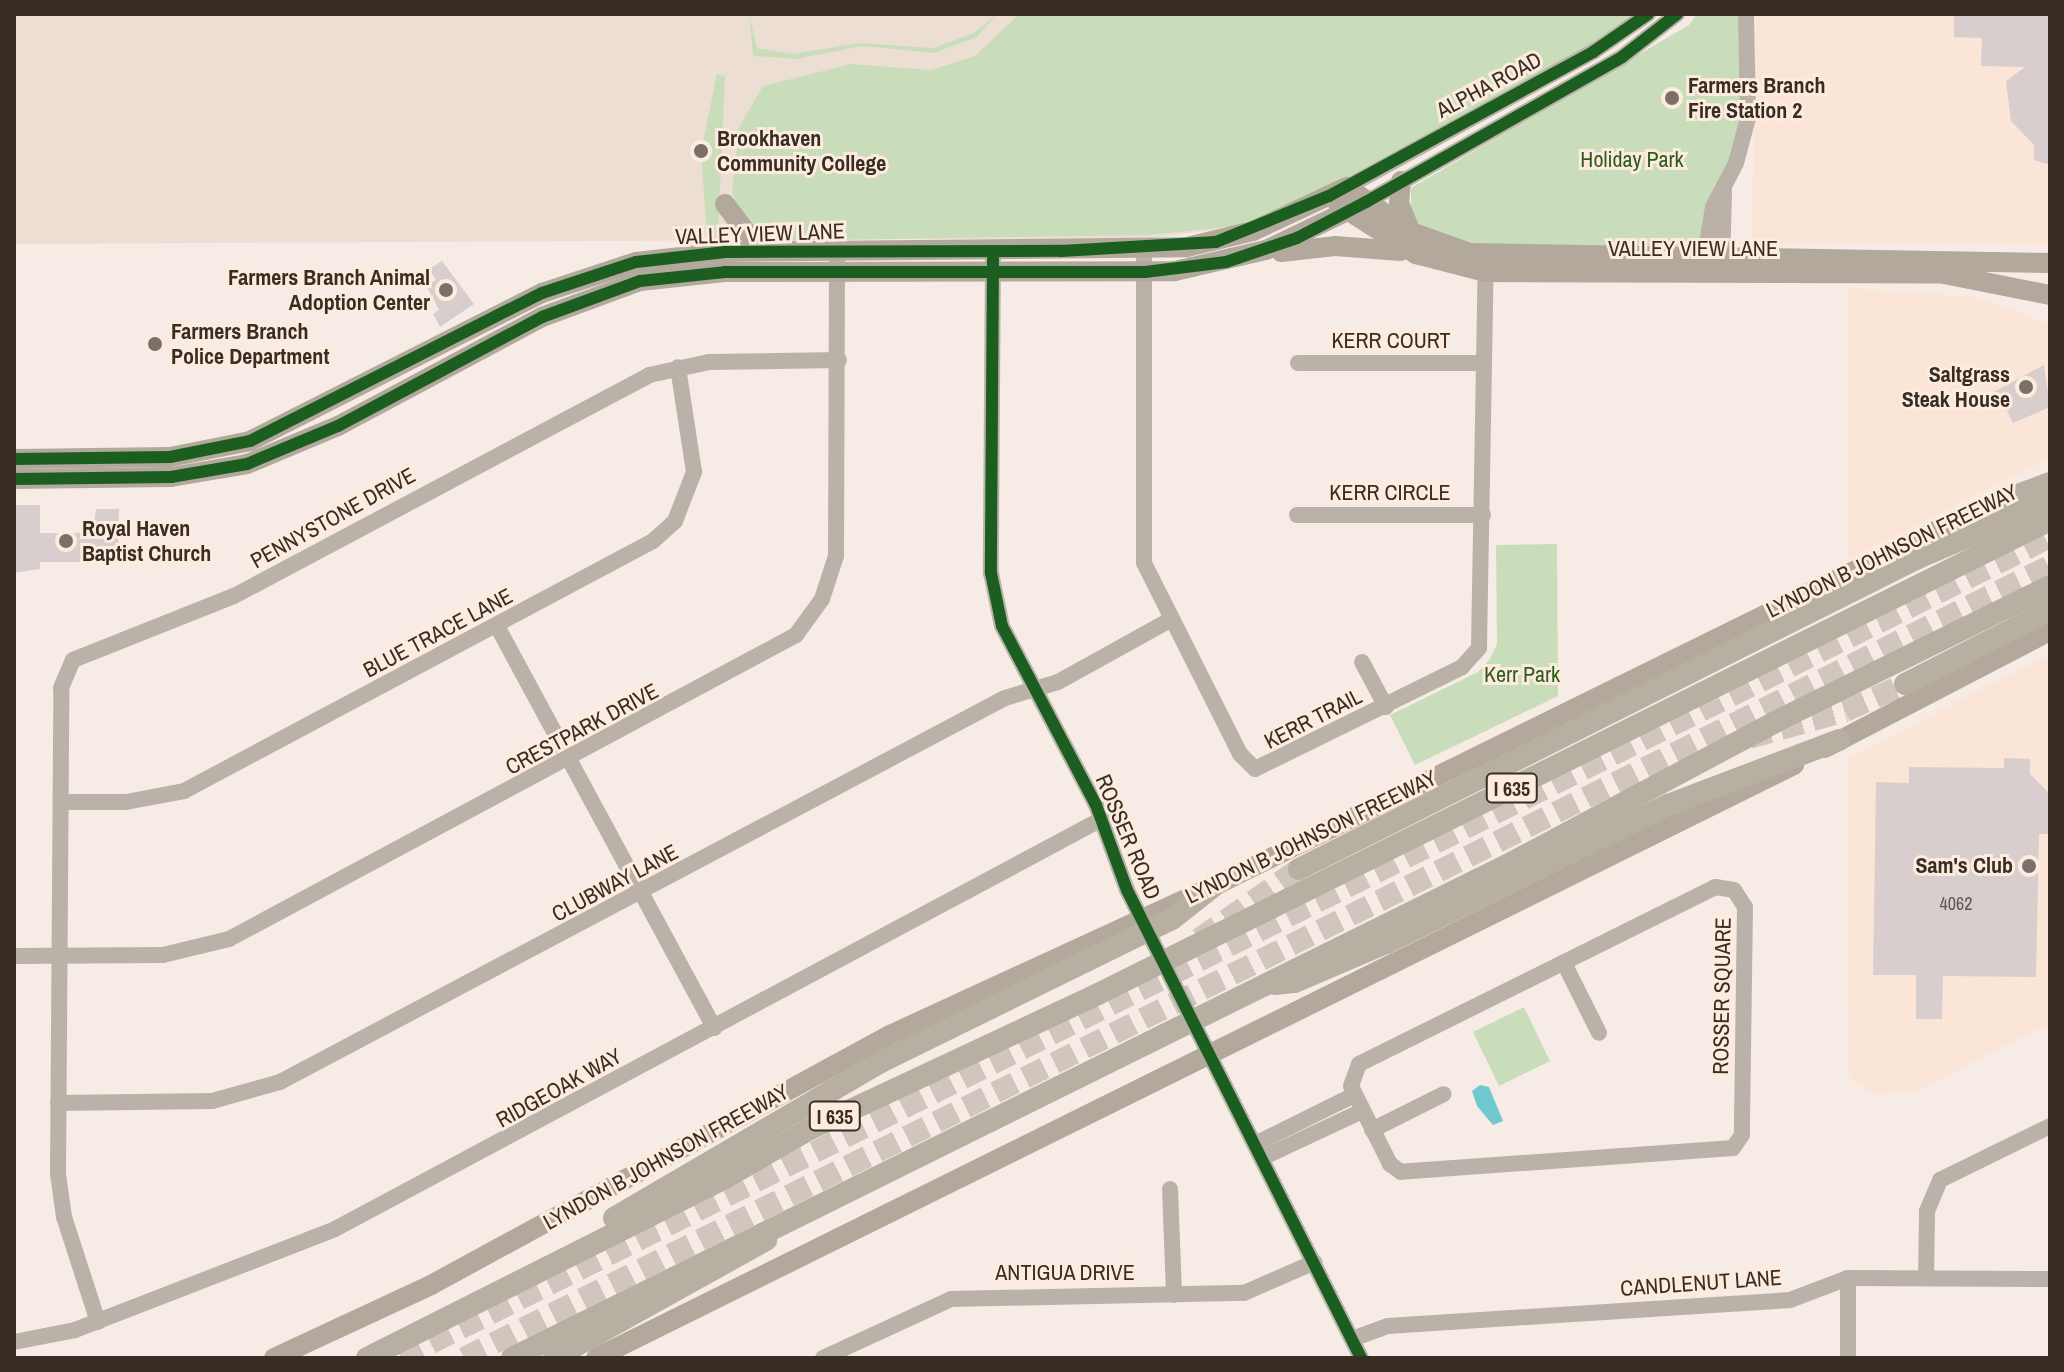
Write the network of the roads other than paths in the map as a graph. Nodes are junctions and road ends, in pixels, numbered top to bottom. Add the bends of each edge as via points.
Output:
1 (1648, 14) edge
2 (1677, 14) edge
3 (1746, 14) edge
4 (1401, 181) junction
5 (1338, 191) junction
6 (1366, 202) junction
7 (725, 204) dead end
8 (1348, 212) junction
9 (1411, 232) junction
10 (1144, 248) junction
11 (775, 251) junction
12 (837, 251) junction
13 (993, 251) junction
14 (1416, 254) junction
15 (1249, 255) junction
16 (1486, 263) junction
17 (2050, 263) edge
18 (1712, 265) junction
19 (1956, 267) junction
20 (993, 272) junction
21 (1145, 272) junction
22 (838, 273) junction
23 (2050, 295) edge
24 (413, 360) junction
25 (839, 360) junction
26 (1298, 363) dead end
27 (1484, 363) junction
28 (678, 367) junction
29 (422, 380) junction
30 (253, 451) junction
31 (14, 459) edge
32 (140, 469) junction
33 (2050, 473) edge
34 (14, 479) edge
35 (2050, 483) edge
36 (2050, 501) edge
37 (1982, 508) junction
38 (1297, 515) dead end
39 (1483, 515) junction
40 (2050, 520) edge
41 (2050, 586) edge
42 (2050, 610) edge
43 (1170, 620) junction
44 (497, 626) junction
45 (2050, 631) edge
46 (1362, 662) dead end
47 (1905, 684) tunnel mouth
48 (1034, 689) junction
49 (1386, 707) junction
50 (1839, 740) junction
51 (569, 761) junction
52 (62, 802) junction
53 (1102, 819) junction
54 (1299, 869) tunnel mouth
55 (1214, 886) junction
56 (641, 894) junction
57 (14, 956) edge
58 (59, 956) junction
59 (1564, 963) junction
60 (1250, 987) junction
61 (714, 1028) junction
62 (1599, 1033) dead end
63 (1444, 1094) dead end
64 (1354, 1095) junction
65 (58, 1103) junction
66 (1362, 1111) junction
67 (2050, 1126) edge
68 (1372, 1130) junction
69 (1259, 1151) junction
70 (1170, 1189) dead end
71 (822, 1199) junction
72 (577, 1251) junction
73 (1315, 1262) junction
74 (1848, 1278) junction
75 (1926, 1278) junction
76 (2050, 1279) edge
77 (1174, 1295) junction
78 (98, 1322) junction
79 (1352, 1339) junction
80 (14, 1342) edge
81 (274, 1358) edge
82 (367, 1358) edge
83 (512, 1358) edge
84 (554, 1358) edge
85 (596, 1358) edge
86 (823, 1358) edge
87 (1361, 1358) edge
88 (1848, 1358) edge

1 - 5 street, ALPHA ROAD via 1593,52
2 - 4 street, ALPHA ROAD via 1622,57
3 - 18 street via 1748,118 1724,191 1713,207
4 - 6 street, ALPHA ROAD
4 - 9 main road via 1399,203
5 - 6 main road, VALLEY VIEW LANE
5 - 8 main road, VALLEY VIEW LANE
5 - 10 main road, VALLEY VIEW LANE via 1216,242
6 - 8 main road, VALLEY VIEW LANE
6 - 9 main road, VALLEY VIEW LANE
7 - 11 main road via 746,232
8 - 14 main road, VALLEY VIEW LANE
8 - 15 main road, VALLEY VIEW LANE
9 - 16 main road, VALLEY VIEW LANE
10 - 13 main road, VALLEY VIEW LANE
10 - 21 street, KERR TRAIL
11 - 12 main road, VALLEY VIEW LANE
11 - 24 main road, VALLEY VIEW LANE via 689,254 605,269 518,304
12 - 13 main road, VALLEY VIEW LANE
12 - 22 street, CRESTPARK DRIVE
13 - 20 street, ROSSER ROAD
14 - 15 main road via 1335,246
14 - 16 main road, VALLEY VIEW LANE
15 - 21 main road, VALLEY VIEW LANE
16 - 18 main road, VALLEY VIEW LANE
16 - 27 street, KERR TRAIL
17 - 19 main road, VALLEY VIEW LANE
18 - 19 main road, VALLEY VIEW LANE
19 - 23 main road, VALLEY VIEW LANE
20 - 21 main road, VALLEY VIEW LANE
20 - 22 main road, VALLEY VIEW LANE
20 - 48 street, ROSSER ROAD via 993,592 1002,626
21 - 43 street, KERR TRAIL via 1143,552
22 - 25 street, CRESTPARK DRIVE
22 - 29 main road, VALLEY VIEW LANE via 725,272 622,286 542,317
24 - 29 main road
24 - 30 main road, VALLEY VIEW LANE
25 - 28 street, PENNYSTONE DRIVE
25 - 51 street, CRESTPARK DRIVE via 836,556 809,621 774,651
26 - 27 street, KERR COURT
27 - 39 street, KERR TRAIL
28 - 44 street, BLUE TRACE LANE via 694,472 675,521 653,541
28 - 52 street, PENNYSTONE DRIVE via 620,387 234,596 83,653 61,688
29 - 30 main road, VALLEY VIEW LANE
30 - 32 main road, VALLEY VIEW LANE
31 - 32 main road, VALLEY VIEW LANE
32 - 34 main road, VALLEY VIEW LANE
33 - 37 main road, LYNDON B JOHNSON FREEWAY
35 - 37 highway
36 - 54 highway via 1916,559
37 - 55 main road, LYNDON B JOHNSON FREEWAY
38 - 39 street, KERR CIRCLE
39 - 49 street, KERR TRAIL via 1479,648 1462,667
40 - 72 highway, LYNDON B JOHNSON FREEWAY / I 635 via 1100,993 810,1129
41 - 60 highway via 1775,722 1513,862
42 - 47 highway
43 - 48 street, CLUBWAY LANE
43 - 49 street, KERR TRAIL via 1240,754 1255,769
44 - 51 street
44 - 52 street, BLUE TRACE LANE via 184,791 126,802
45 - 50 main road
46 - 49 street
48 - 53 street, ROSSER ROAD
48 - 56 street, CLUBWAY LANE via 1005,698
50 - 60 highway via 1668,805 1308,976
50 - 85 main road
51 - 56 street
51 - 58 street, CRESTPARK DRIVE via 229,939 163,955
52 - 58 street, PENNYSTONE DRIVE
53 - 61 street, RIDGEOAK WAY
53 - 69 street, ROSSER ROAD via 1133,902
55 - 72 highway via 1172,919 813,1100 602,1225
55 - 81 main road, LYNDON B JOHNSON FREEWAY via 890,1035 431,1285
56 - 61 street
56 - 65 street, CLUBWAY LANE via 280,1082 212,1101
57 - 58 street, CRESTPARK DRIVE
58 - 65 street, PENNYSTONE DRIVE
59 - 62 street
59 - 64 street, ROSSER SQUARE via 1359,1064 1350,1078
59 - 68 street, ROSSER SQUARE via 1715,887 1734,890 1745,907 1738,1143 1722,1150 1401,1172
60 - 71 highway
61 - 78 street, RIDGEOAK WAY via 335,1229
63 - 68 street
64 - 66 street, ROSSER SQUARE
64 - 69 street
65 - 78 street, PENNYSTONE DRIVE via 64,1217
66 - 68 street, ROSSER SQUARE
66 - 69 street
67 - 75 street via 1955,1169 1934,1188
69 - 73 street, ROSSER ROAD
70 - 77 street
71 - 83 highway
71 - 84 highway via 748,1253
72 - 82 highway, LYNDON B JOHNSON FREEWAY / I 635
73 - 77 street, ANTIGUA DRIVE via 1244,1293
73 - 79 street, ROSSER ROAD
74 - 75 street, CANDLENUT LANE
74 - 79 street, CANDLENUT LANE via 1790,1300 1388,1326
74 - 88 street
75 - 76 street, CANDLENUT LANE
77 - 86 street, ANTIGUA DRIVE via 961,1297
78 - 80 street, RIDGEOAK WAY
79 - 87 street, ROSSER ROAD

